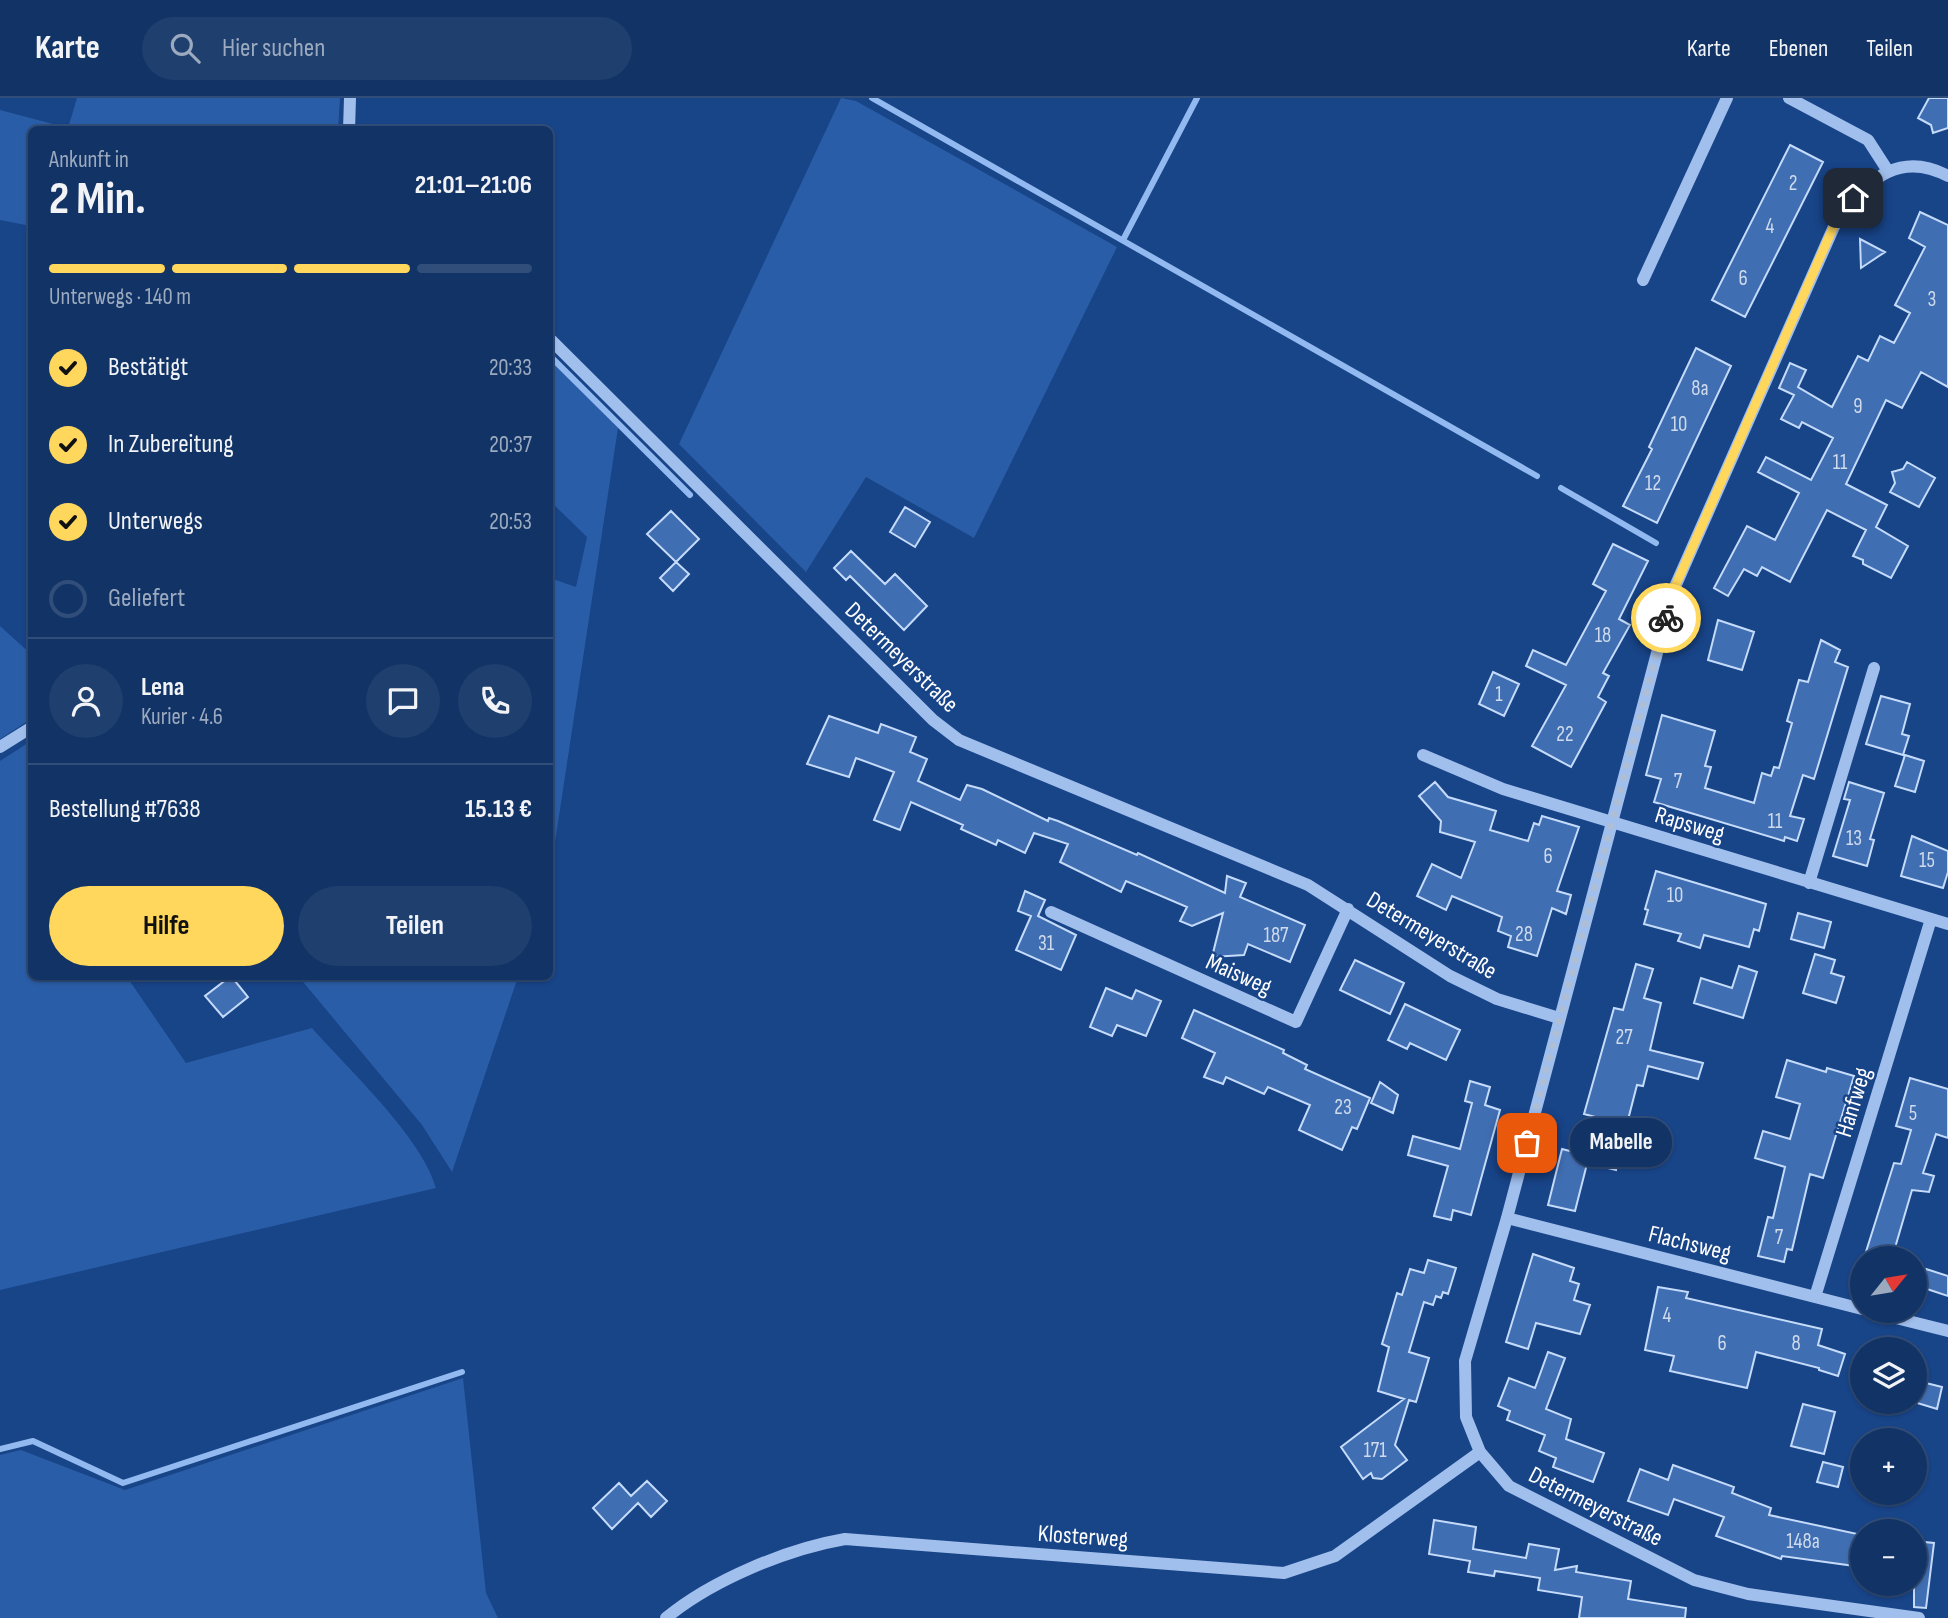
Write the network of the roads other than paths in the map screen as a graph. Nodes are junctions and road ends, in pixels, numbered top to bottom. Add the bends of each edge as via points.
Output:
1 (350, 98) edge
2 (1727, 98) edge
3 (1789, 98) edge
4 (348, 126) edge
5 (1888, 171) junction
6 (1948, 176) edge
7 (1643, 280) dead end
8 (553, 342) edge
9 (1874, 668) dead end
10 (28, 730) edge
11 (0, 747) edge
12 (1423, 755) dead end
13 (1611, 822) junction
14 (1809, 883) junction
15 (1348, 909) junction
16 (1051, 912) dead end
17 (1931, 919) junction
18 (1948, 924) edge
19 (1559, 1017) junction
20 (1507, 1218) junction
21 (1815, 1297) junction
22 (1850, 1306) edge
23 (1916, 1323) edge
24 (1948, 1331) edge
25 (1480, 1452) junction
26 (666, 1618) edge
27 (1919, 1618) edge

1 - 4 street
2 - 7 street
3 - 5 street via 1868,140
5 - 6 street via 1910,166 1933,168
5 - 13 street via 1866,184 1840,212 1674,589
8 - 15 street, Determeyerstraße via 933,720 959,740 1308,885
9 - 14 street
10 - 11 street
12 - 13 street, Rapsweg via 1503,789
13 - 14 street, Rapsweg
13 - 19 street
14 - 17 street, Rapsweg
15 - 16 street, Maisweg via 1296,1022
15 - 19 street, Determeyerstraße via 1450,975 1497,999
17 - 18 street, Rapsweg
17 - 21 street, Hanfweg
19 - 20 street, Determeyerstraße
20 - 21 street, Flachsweg
20 - 25 street, Determeyerstraße via 1465,1362 1466,1417
21 - 22 street, Flachsweg
23 - 24 street
25 - 26 street, Klosterweg via 1335,1556 1284,1573 845,1539 811,1545 746,1571
25 - 27 street, Determeyerstraße via 1509,1486 1694,1580 1748,1594

